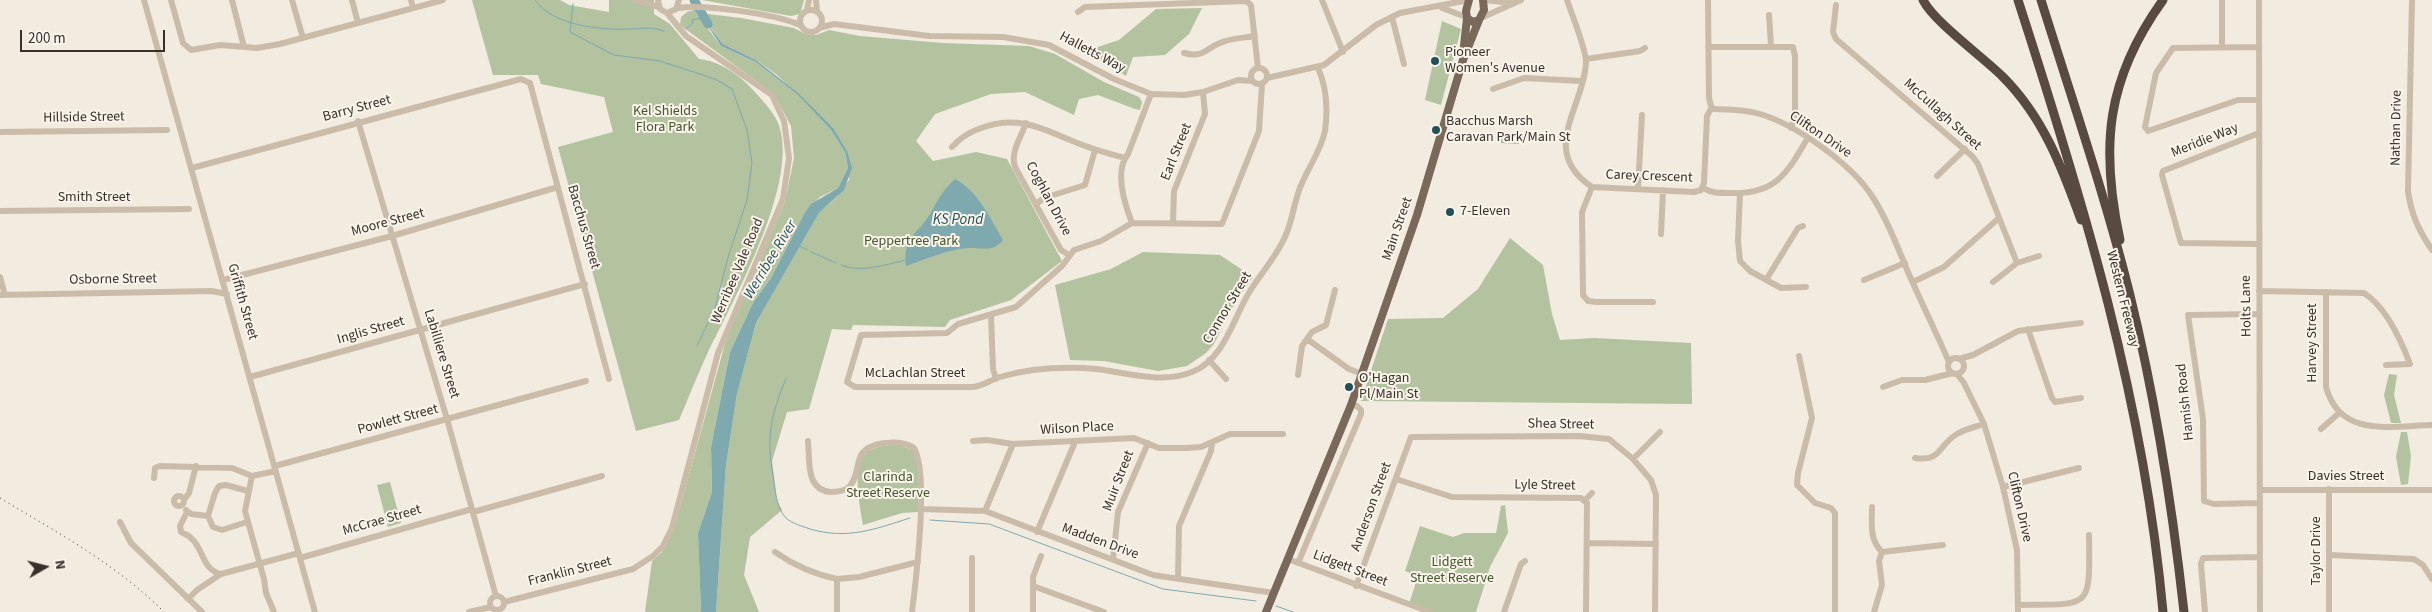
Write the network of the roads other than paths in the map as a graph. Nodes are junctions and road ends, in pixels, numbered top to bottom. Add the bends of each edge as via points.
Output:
1 (144, 0) edge
2 (171, 0) edge
3 (232, 0) edge
4 (292, 0) edge
5 (352, 0) edge
6 (411, 0) edge
7 (443, 0) edge
8 (635, 0) edge
9 (643, 0) edge
10 (680, 0) edge
11 (809, 0) edge
12 (816, 0) edge
13 (1322, 0) edge
14 (1469, 0) edge
15 (1484, 0) edge
16 (1521, 0) edge
17 (1567, 0) edge
18 (1708, 0) edge
19 (1923, 0) edge
20 (1930, 0) edge
21 (2018, 0) edge
22 (2041, 0) edge
23 (2163, 0) edge
24 (2222, 0) edge
25 (2259, 0) edge
26 (2412, 0) edge
27 (639, 1) edge
28 (658, 3) edge
29 (1512, 3) junction
30 (1836, 5) dead end
31 (694, 6) junction
32 (1436, 7) junction
33 (414, 8) junction
34 (676, 9) junction
35 (804, 12) junction
36 (1078, 12) dead end
37 (667, 13) junction
38 (819, 15) junction
39 (1769, 15) dead end
40 (1392, 17) junction
41 (1466, 17) junction
42 (786, 19) junction
43 (1480, 19) junction
44 (358, 23) junction
45 (677, 23) junction
46 (834, 24) junction
47 (800, 25) junction
48 (819, 28) junction
49 (1255, 36) junction
50 (302, 38) junction
51 (1961, 38) junction
52 (1770, 46) junction
53 (244, 47) junction
54 (1708, 47) junction
55 (2222, 47) junction
56 (2258, 47) junction
57 (1645, 48) dead end
58 (1343, 52) junction
59 (1184, 53) dead end
60 (1586, 59) junction
61 (1462, 60) junction
62 (1404, 64) dead end
63 (1258, 68) junction
64 (1318, 68) junction
65 (1267, 76) junction
66 (1254, 80) junction
67 (1581, 82) junction
68 (530, 83) joint
69 (1493, 89) dead end
70 (1203, 92) junction
71 (1151, 94) junction
72 (2259, 100) junction
73 (1712, 107) junction
74 (1642, 115) dead end
75 (358, 121) junction
76 (1026, 123) junction
77 (1791, 128) junction
78 (167, 130) dead end
79 (0, 132) edge
80 (2259, 133) junction
81 (1808, 139) junction
82 (952, 147) dead end
83 (1095, 150) junction
84 (1965, 150) junction
85 (1125, 158) junction
86 (192, 168) junction
87 (1937, 176) dead end
88 (558, 187) junction
89 (1592, 187) junction
90 (1703, 188) junction
91 (1638, 189) junction
92 (1663, 190) junction
93 (1740, 193) junction
94 (1036, 204) junction
95 (189, 209) dead end
96 (0, 211) edge
97 (1999, 218) junction
98 (1172, 222) junction
99 (1132, 223) junction
100 (1802, 226) dead end
101 (1661, 234) dead end
102 (392, 236) junction
103 (2259, 244) junction
104 (2432, 250) edge
105 (1068, 254) junction
106 (2039, 256) dead end
107 (2017, 262) junction
108 (1904, 263) junction
109 (0, 277) edge
110 (223, 280) junction
111 (1766, 280) junction
112 (1864, 280) dead end
113 (1913, 282) junction
114 (1993, 282) dead end
115 (586, 284) junction
116 (1806, 287) dead end
117 (1335, 290) dead end
118 (2129, 290) junction
119 (2259, 291) junction
120 (2326, 292) junction
121 (227, 294) junction
122 (2, 295) edge
123 (2108, 295) junction
124 (1653, 302) dead end
125 (2259, 314) junction
126 (991, 315) junction
127 (2081, 324) dead end
128 (420, 330) junction
129 (2028, 330) junction
130 (1307, 339) junction
131 (1973, 355) junction
132 (1799, 356) dead end
133 (1210, 360) junction
134 (1953, 361) junction
135 (2386, 365) dead end
136 (1031, 371) joint
137 (1959, 371) junction
138 (1362, 374) junction
139 (1298, 375) dead end
140 (1938, 376) junction
141 (250, 377) junction
142 (996, 378) junction
143 (609, 379) dead end
144 (1226, 379) dead end
145 (586, 381) dead end
146 (1883, 387) dead end
147 (2081, 398) dead end
148 (1351, 405) junction
149 (2338, 414) junction
150 (447, 419) junction
151 (1984, 424) junction
152 (2432, 425) edge
153 (2321, 429) dead end
154 (1660, 432) dead end
155 (1282, 434) dead end
156 (1411, 437) joint
157 (808, 441) dead end
158 (973, 441) dead end
159 (1075, 442) junction
160 (1148, 443) junction
161 (1212, 443) junction
162 (1013, 444) junction
163 (1916, 458) dead end
164 (1634, 459) junction
165 (196, 466) junction
166 (2079, 468) dead end
167 (275, 469) junction
168 (252, 476) junction
169 (602, 476) dead end
170 (154, 478) dead end
171 (1396, 479) junction
172 (2003, 487) junction
173 (2329, 489) junction
174 (2260, 490) junction
175 (2432, 490) edge
176 (248, 491) junction
177 (1592, 493) dead end
178 (1584, 501) junction
179 (2260, 503) junction
180 (1872, 507) dead end
181 (920, 509) junction
182 (472, 510) junction
183 (985, 511) junction
184 (187, 512) junction
185 (208, 516) junction
186 (120, 522) dead end
187 (247, 522) junction
188 (1037, 532) junction
189 (2088, 535) dead end
190 (1587, 543) junction
191 (1656, 544) junction
192 (1943, 545) dead end
193 (775, 552) dead end
194 (1882, 552) junction
195 (299, 555) junction
196 (2330, 555) junction
197 (1041, 556) dead end
198 (2260, 556) junction
199 (972, 558) dead end
200 (1113, 559) junction
201 (1288, 559) junction
202 (1525, 561) dead end
203 (918, 562) junction
204 (1298, 563) junction
205 (259, 564) junction
206 (642, 564) joint
207 (221, 574) junction
208 (837, 579) junction
209 (1178, 579) junction
210 (2432, 579) edge
211 (1033, 586) junction
212 (1356, 586) junction
213 (1274, 592) junction
214 (496, 596) junction
215 (188, 599) junction
216 (504, 602) junction
217 (491, 606) junction
218 (2019, 609) edge
219 (498, 611) edge
220 (202, 612) edge
221 (274, 612) edge
222 (314, 612) edge
223 (469, 612) edge
224 (837, 612) edge
225 (912, 612) edge
226 (972, 612) edge
227 (1033, 612) edge
228 (1104, 612) edge
229 (1266, 612) edge
230 (1430, 612) edge
231 (1504, 612) edge
232 (1586, 612) edge
233 (1655, 612) edge
234 (1835, 612) edge
235 (1874, 612) edge
236 (2163, 612) edge
237 (2184, 612) edge
238 (2205, 612) edge
239 (2260, 612) edge
240 (2329, 612) edge

1 - 86 street, Griffith Street
2 - 53 street via 188,49 220,45
3 - 53 street
4 - 50 street
5 - 44 street
6 - 33 street
7 - 33 street
8 - 27 street
9 - 27 street
10 - 31 street
10 - 34 street
11 - 35 street
12 - 38 street
13 - 58 street
14 - 32 street
14 - 41 main road, Main Street
15 - 29 street
15 - 43 main road, Main Street
16 - 29 street
17 - 60 street
18 - 54 street
19 - 51 highway via 1932,13
20 - 51 highway
21 - 123 highway, Western Freeway
22 - 118 highway, Western Freeway
23 - 118 highway via 2132,50 2120,80 2108,142 2110,188
24 - 55 street
25 - 56 street, Holts Lane
26 - 104 street, Nathan Drive via 2408,191 2420,233
27 - 28 street
28 - 37 street, Werribee Vale Road
29 - 43 street
30 - 84 street, McCullagh Street via 1833,32 1836,39
31 - 34 street
31 - 42 street
32 - 40 street
32 - 41 street
33 - 44 street
34 - 37 street
34 - 45 street
35 - 38 street
35 - 42 street
35 - 47 street
36 - 49 street via 1085,7 1246,1 1251,5
37 - 45 street, Werribee Vale Road
38 - 46 street, Halletts Way
38 - 48 street
39 - 52 street
40 - 58 street via 1371,28
40 - 62 street
41 - 43 main road via 1472,22
41 - 61 main road, Main Street
42 - 47 street
43 - 61 main road, Main Street
44 - 50 street
45 - 206 street, Werribee Vale Road via 686,36 772,95 784,121 789,158 783,199 718,353 672,528 663,546
46 - 48 street, Halletts Way
46 - 71 street, Halletts Way via 930,36 1002,37 1049,45 1114,79
47 - 48 street via 807,32
49 - 59 street via 1217,44 1209,51 1192,55
49 - 63 street
50 - 53 street via 257,48
51 - 123 highway via 2012,87 2043,129 2070,189
52 - 54 street
52 - 77 street via 1790,46 1794,50 1795,116
54 - 73 street via 1709,103
55 - 56 street
55 - 72 street via 2172,48 2156,73 2145,127 2148,131 2238,100
56 - 72 street, Holts Lane
57 - 60 street
58 - 64 street
60 - 67 street, Carey Crescent
61 - 138 main road, Main Street via 1420,204
63 - 65 street
63 - 66 street
64 - 65 street
64 - 133 street, Connor Street via 1325,90 1327,114 1324,134 1296,197 1286,235 1273,261 1241,306 1224,342
65 - 66 street
66 - 70 street, Halletts Way
66 - 98 street via 1260,92 1259,131 1225,219 1217,225
67 - 69 street via 1524,78
67 - 89 street, Carey Crescent via 1567,132 1566,151 1571,166
68 - 75 street, Barry Street via 521,79
68 - 88 street, Bacchus Street
70 - 71 street, Halletts Way
70 - 98 street, Earl Street via 1205,114 1174,191
71 - 85 street
72 - 80 street, Holts Lane
73 - 77 street, Clifton Drive via 1761,114
73 - 90 street, Carey Crescent via 1707,116
74 - 91 street
75 - 86 street, Barry Street
75 - 102 street, Labilliere Street
76 - 82 street via 992,125 963,135
76 - 83 street
76 - 94 street, Coghlan Drive via 1013,160
77 - 81 street, Clifton Drive
78 - 79 street, Hillside Street
80 - 103 street, Holts Lane
80 - 103 street, Meridie Way via 2163,171 2162,175 2181,243
81 - 93 street via 1777,181 1757,192
81 - 108 street, Clifton Drive via 1856,176 1872,195
83 - 85 street
83 - 94 street via 1085,185 1044,198
84 - 87 street
84 - 97 street, McCullagh Street via 1978,164
85 - 99 street via 1122,186
86 - 110 street, Griffith Street
88 - 102 street, Moore Street
88 - 115 street, Bacchus Street
89 - 91 street, Carey Crescent
89 - 124 street via 1582,212 1583,295 1588,301 1596,302
90 - 92 street, Carey Crescent via 1694,192
90 - 93 street via 1713,193
91 - 92 street, Carey Crescent
92 - 101 street
93 - 111 street via 1740,261
94 - 105 street, Coghlan Drive via 1061,250
95 - 96 street, Smith Street
97 - 107 street, McCullagh Street
97 - 113 street via 1944,267
98 - 99 street
99 - 105 street, McLachlan Street via 1114,235
100 - 111 street
102 - 110 street, Moore Street
102 - 128 street, Labilliere Street
103 - 119 street, Holts Lane
105 - 126 street, McLachlan Street via 1062,266 1016,308
106 - 107 street
107 - 114 street
108 - 112 street
108 - 113 street, Clifton Drive
109 - 122 street
110 - 121 street, Griffith Street
111 - 116 street via 1787,289
113 - 134 street, Clifton Drive via 1932,330
115 - 128 street, Inglis Street
115 - 143 street, Bacchus Street
117 - 130 street via 1326,325 1312,332
118 - 237 highway, Western Freeway via 2160,437
119 - 120 street
119 - 125 street, Holts Lane
120 - 135 street via 2364,293 2373,299 2403,343 2410,364
120 - 149 street, Harvey Street via 2326,387
121 - 122 street, Osborne Street via 210,291
121 - 141 street, Griffith Street
123 - 236 highway, Western Freeway via 2138,430
125 - 174 street, Holts Lane
125 - 179 street, Hamish Road via 2188,314 2203,419 2204,501 2214,504
126 - 142 street
126 - 142 street, McLachlan Street via 958,324 947,333 861,335 847,378 855,387 972,387 988,384
127 - 129 street
128 - 141 street, Inglis Street
128 - 150 street, Labilliere Street
129 - 131 street via 2018,331
129 - 147 street via 2055,402
130 - 138 street via 1349,369
130 - 139 street via 1302,346
131 - 134 street
131 - 137 street
132 - 234 street via 1812,418 1797,485 1815,504 1834,510
133 - 136 street, Connor Street via 1193,372 1174,377 1154,378 1083,368
133 - 144 street
134 - 137 street
134 - 137 street
134 - 140 street
136 - 142 street, McLachlan Street
137 - 140 street
137 - 151 street, Clifton Drive
138 - 148 main road, Main Street
140 - 146 street via 1925,380 1902,380
141 - 167 street, Griffith Street
145 - 150 street, Powlett Street
148 - 201 main road, Main Street
148 - 204 street via 1357,406 1361,414
149 - 152 street via 2364,425
149 - 153 street
150 - 167 street, Powlett Street
150 - 182 street, Labilliere Street
151 - 163 street via 1957,434 1934,458
151 - 172 street, Clifton Drive
154 - 164 street
155 - 161 street, Wilson Place via 1230,434
156 - 164 street, Shea Street via 1580,436 1609,439
156 - 171 street, Anderson Street
157 - 181 street via 812,480 817,487 831,492 850,486 856,477 862,453 867,449 898,442 910,445 920,459
158 - 162 street, Wilson Place
159 - 160 street, Wilson Place via 1134,438
159 - 162 street, Wilson Place
159 - 188 street
160 - 161 street, Wilson Place via 1159,448 1201,447
160 - 200 street, Muir Street via 1118,512
161 - 209 street via 1179,526
162 - 183 street
164 - 191 street, Shea Street via 1651,480 1656,495
165 - 168 street via 232,468
165 - 170 street via 157,467
165 - 184 street via 189,493 183,502
166 - 172 street
167 - 168 street, Powlett Street
167 - 195 street, Griffith Street
168 - 176 street
169 - 182 street, McCrae Street
171 - 178 street, Lyle Street via 1452,497 1575,497
171 - 212 street, Anderson Street
172 - 218 street, Clifton Drive via 2017,550
173 - 174 street, Davies Street
173 - 175 street, Davies Street
173 - 196 street, Taylor Drive
174 - 179 street, Holts Lane
176 - 185 street via 219,486
176 - 187 street via 244,511
177 - 178 street
178 - 190 street, Lyle Street via 1587,503
179 - 198 street, Holts Lane
180 - 194 street via 1872,537
181 - 183 street, Madden Drive
181 - 203 street
182 - 195 street, McCrae Street
182 - 214 street, Labilliere Street
183 - 188 street, Madden Drive
184 - 185 street
184 - 207 street via 180,532 192,538 214,572
185 - 187 street via 213,526 222,530
186 - 215 street via 130,543
187 - 205 street
188 - 200 street, Madden Drive
189 - 218 street via 2089,584 2086,594 2071,604
190 - 191 street
190 - 232 street, Lyle Street
191 - 233 street, Shea Street
192 - 194 street
193 - 208 street via 794,566
194 - 235 street via 1879,561 1882,585
195 - 205 street, McCrae Street
195 - 222 street, Griffith Street
196 - 210 street via 2414,559
196 - 240 street, Taylor Drive
197 - 211 street
198 - 238 street via 2203,558 2200,564
198 - 239 street, Holts Lane
199 - 226 street
200 - 209 street, Madden Drive via 1153,575
201 - 204 street, Lidgett Street
201 - 213 main road, Main Street
202 - 231 street via 1521,564
203 - 208 street via 859,577
203 - 225 street
204 - 212 street, Lidgett Street
205 - 207 street, McCrae Street
205 - 221 street
206 - 216 street, Franklin Street
207 - 215 street, McCrae Street
208 - 224 street
209 - 213 street, Madden Drive
211 - 227 street
211 - 228 street
212 - 230 street, Lidgett Street
213 - 229 main road, Main Street
214 - 216 street
214 - 217 street via 491,599
215 - 220 street
216 - 219 street
217 - 219 street
217 - 223 street

